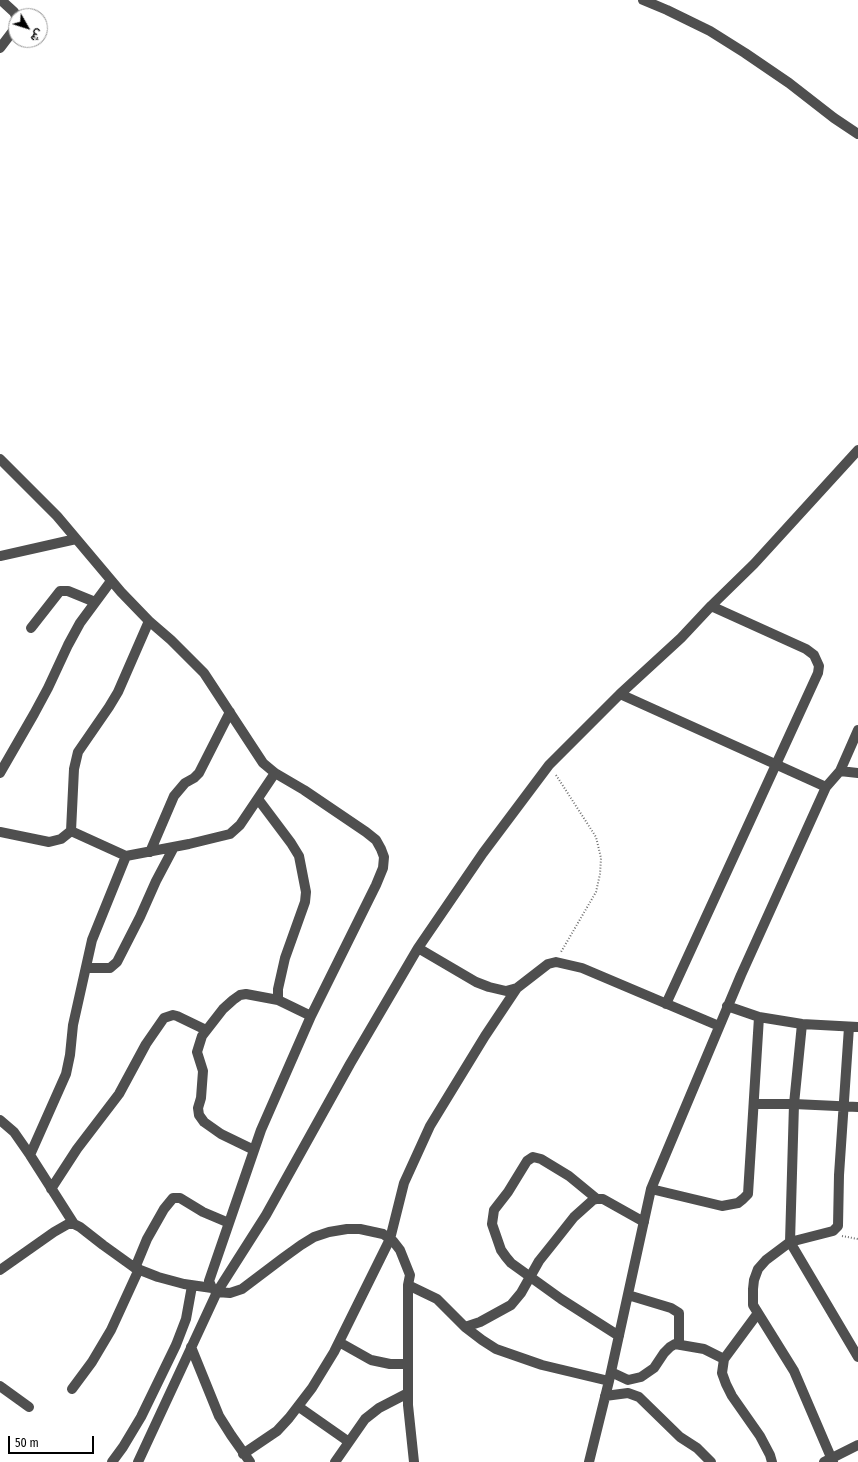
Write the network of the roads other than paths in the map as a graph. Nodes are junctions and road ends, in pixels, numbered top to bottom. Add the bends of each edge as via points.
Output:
1 (1, 0) edge
2 (643, 0) edge
3 (10, 8) edge
4 (8, 38) edge
5 (0, 48) edge
6 (858, 134) edge
7 (858, 450) edge
8 (0, 459) edge
9 (76, 539) junction
10 (0, 556) edge
11 (111, 581) junction
12 (95, 602) junction
13 (711, 606) junction
14 (149, 621) junction
15 (31, 628) dead end
16 (620, 694) junction
17 (230, 712) junction
18 (858, 730) edge
19 (776, 763) junction
20 (840, 771) junction
21 (275, 772) junction
22 (0, 773) edge
23 (858, 773) edge
24 (826, 787) junction
25 (258, 799) junction
26 (72, 831) junction
27 (0, 832) edge
28 (174, 847) junction
29 (150, 852) junction
30 (126, 856) junction
31 (418, 948) junction
32 (86, 968) junction
33 (517, 988) junction
34 (278, 1000) junction
35 (666, 1004) junction
36 (728, 1006) junction
37 (311, 1016) junction
38 (759, 1017) junction
39 (802, 1024) junction
40 (719, 1026) junction
41 (853, 1027) edge
42 (206, 1030) junction
43 (754, 1104) junction
44 (794, 1104) junction
45 (844, 1106) junction
46 (858, 1107) edge
47 (0, 1120) edge
48 (254, 1150) junction
49 (30, 1155) junction
50 (51, 1189) junction
51 (651, 1189) junction
52 (597, 1199) junction
53 (644, 1222) junction
54 (229, 1223) junction
55 (74, 1224) junction
56 (390, 1239) junction
57 (790, 1242) junction
58 (137, 1269) junction
59 (0, 1270) edge
60 (530, 1276) junction
61 (408, 1285) junction
62 (192, 1286) junction
63 (214, 1290) junction
64 (628, 1295) junction
65 (758, 1313) junction
66 (465, 1327) junction
67 (619, 1336) junction
68 (339, 1342) junction
69 (679, 1344) junction
70 (191, 1347) junction
71 (858, 1357) edge
72 (724, 1359) junction
73 (408, 1364) junction
74 (610, 1376) junction
75 (0, 1386) edge
76 (72, 1389) dead end
77 (408, 1393) junction
78 (605, 1396) junction
79 (29, 1407) dead end
80 (299, 1407) junction
81 (349, 1442) junction
82 (858, 1445) edge
83 (246, 1458) edge
84 (830, 1461) edge
85 (112, 1462) edge
86 (138, 1462) edge
87 (336, 1462) edge
88 (414, 1462) edge
89 (589, 1462) edge
90 (711, 1462) edge
91 (772, 1462) edge

1 - 3 street
2 - 6 street via 710,30
4 - 5 street
7 - 13 street via 754,564
8 - 9 street via 57,516
9 - 10 street
9 - 11 street
11 - 12 street
11 - 14 street
12 - 15 street via 68,591 60,591
12 - 22 street via 80,623 48,688
13 - 16 street via 681,638
13 - 19 street via 806,649 817,661 818,673
14 - 17 street via 204,673
14 - 26 street via 118,692 78,752 74,769
16 - 19 street
16 - 31 street via 550,765 483,853
17 - 21 street via 263,763
17 - 29 street via 199,773 184,783 174,796
18 - 20 street
19 - 24 street
19 - 35 street
20 - 23 street
20 - 24 street
21 - 25 street
21 - 37 street via 366,832 376,840 384,857 383,868 376,885
24 - 36 street
25 - 28 street via 240,825 230,834
25 - 34 street via 299,856 306,892 305,902 285,958
26 - 27 street via 61,839 49,842
26 - 30 street
28 - 29 street
28 - 32 street via 116,962 110,968
29 - 30 street
30 - 32 street via 92,940
31 - 33 street via 488,987 506,991
31 - 63 street via 266,1215
32 - 49 street via 73,1025 66,1074
33 - 35 street via 548,964 556,962 582,968
33 - 56 street via 428,1132 404,1183
34 - 37 street
34 - 42 street via 252,994 240,995 223,1009
35 - 40 street
36 - 38 street
36 - 40 street
37 - 48 street
38 - 39 street
38 - 43 street
39 - 41 street
39 - 44 street
40 - 51 street
41 - 45 street
42 - 48 street via 197,1052 203,1070 199,1115 204,1122 221,1134
42 - 50 street via 177,1016 164,1018 118,1094
43 - 44 street
43 - 51 street via 748,1194 743,1200 722,1206
44 - 45 street
44 - 57 street
45 - 46 street
45 - 57 street via 838,1226 833,1231
47 - 49 street via 14,1132
48 - 54 street
49 - 50 street
50 - 55 street
51 - 53 street
52 - 53 street via 610,1202
52 - 60 street via 574,1217
52 - 60 street via 569,1176 541,1159 533,1157 527,1161 494,1210 492,1224 506,1258
53 - 64 street
54 - 58 street via 203,1212 180,1198 173,1198 147,1239
54 - 63 street via 209,1281
55 - 58 street
55 - 59 street via 68,1224 54,1232
56 - 61 street via 400,1250 406,1264 410,1275
56 - 63 street via 384,1234 360,1229 329,1232 301,1245 242,1289 230,1293
56 - 68 street
57 - 65 street via 758,1269 753,1289 753,1305
57 - 71 street
58 - 62 street
58 - 76 street via 111,1330
60 - 66 street via 511,1305
60 - 67 street
61 - 66 street via 437,1299
61 - 73 street
62 - 63 street
62 - 85 street via 186,1319 176,1345 141,1417
63 - 70 street
64 - 67 street
64 - 69 street via 671,1308 679,1313
65 - 72 street
65 - 84 street via 794,1371
66 - 74 street via 506,1354 542,1366
67 - 74 street
68 - 73 street via 371,1360
68 - 80 street
69 - 72 street via 704,1349
69 - 74 street via 670,1346 654,1368 641,1377 628,1380
70 - 83 street via 220,1416
70 - 86 street
72 - 91 street via 722,1374 726,1384 766,1447
73 - 77 street
74 - 78 street
75 - 79 street
77 - 81 street via 372,1413
77 - 88 street
78 - 89 street
78 - 90 street via 628,1393 639,1397 680,1437 697,1448
80 - 81 street
80 - 83 street via 277,1431
81 - 87 street
82 - 84 street

